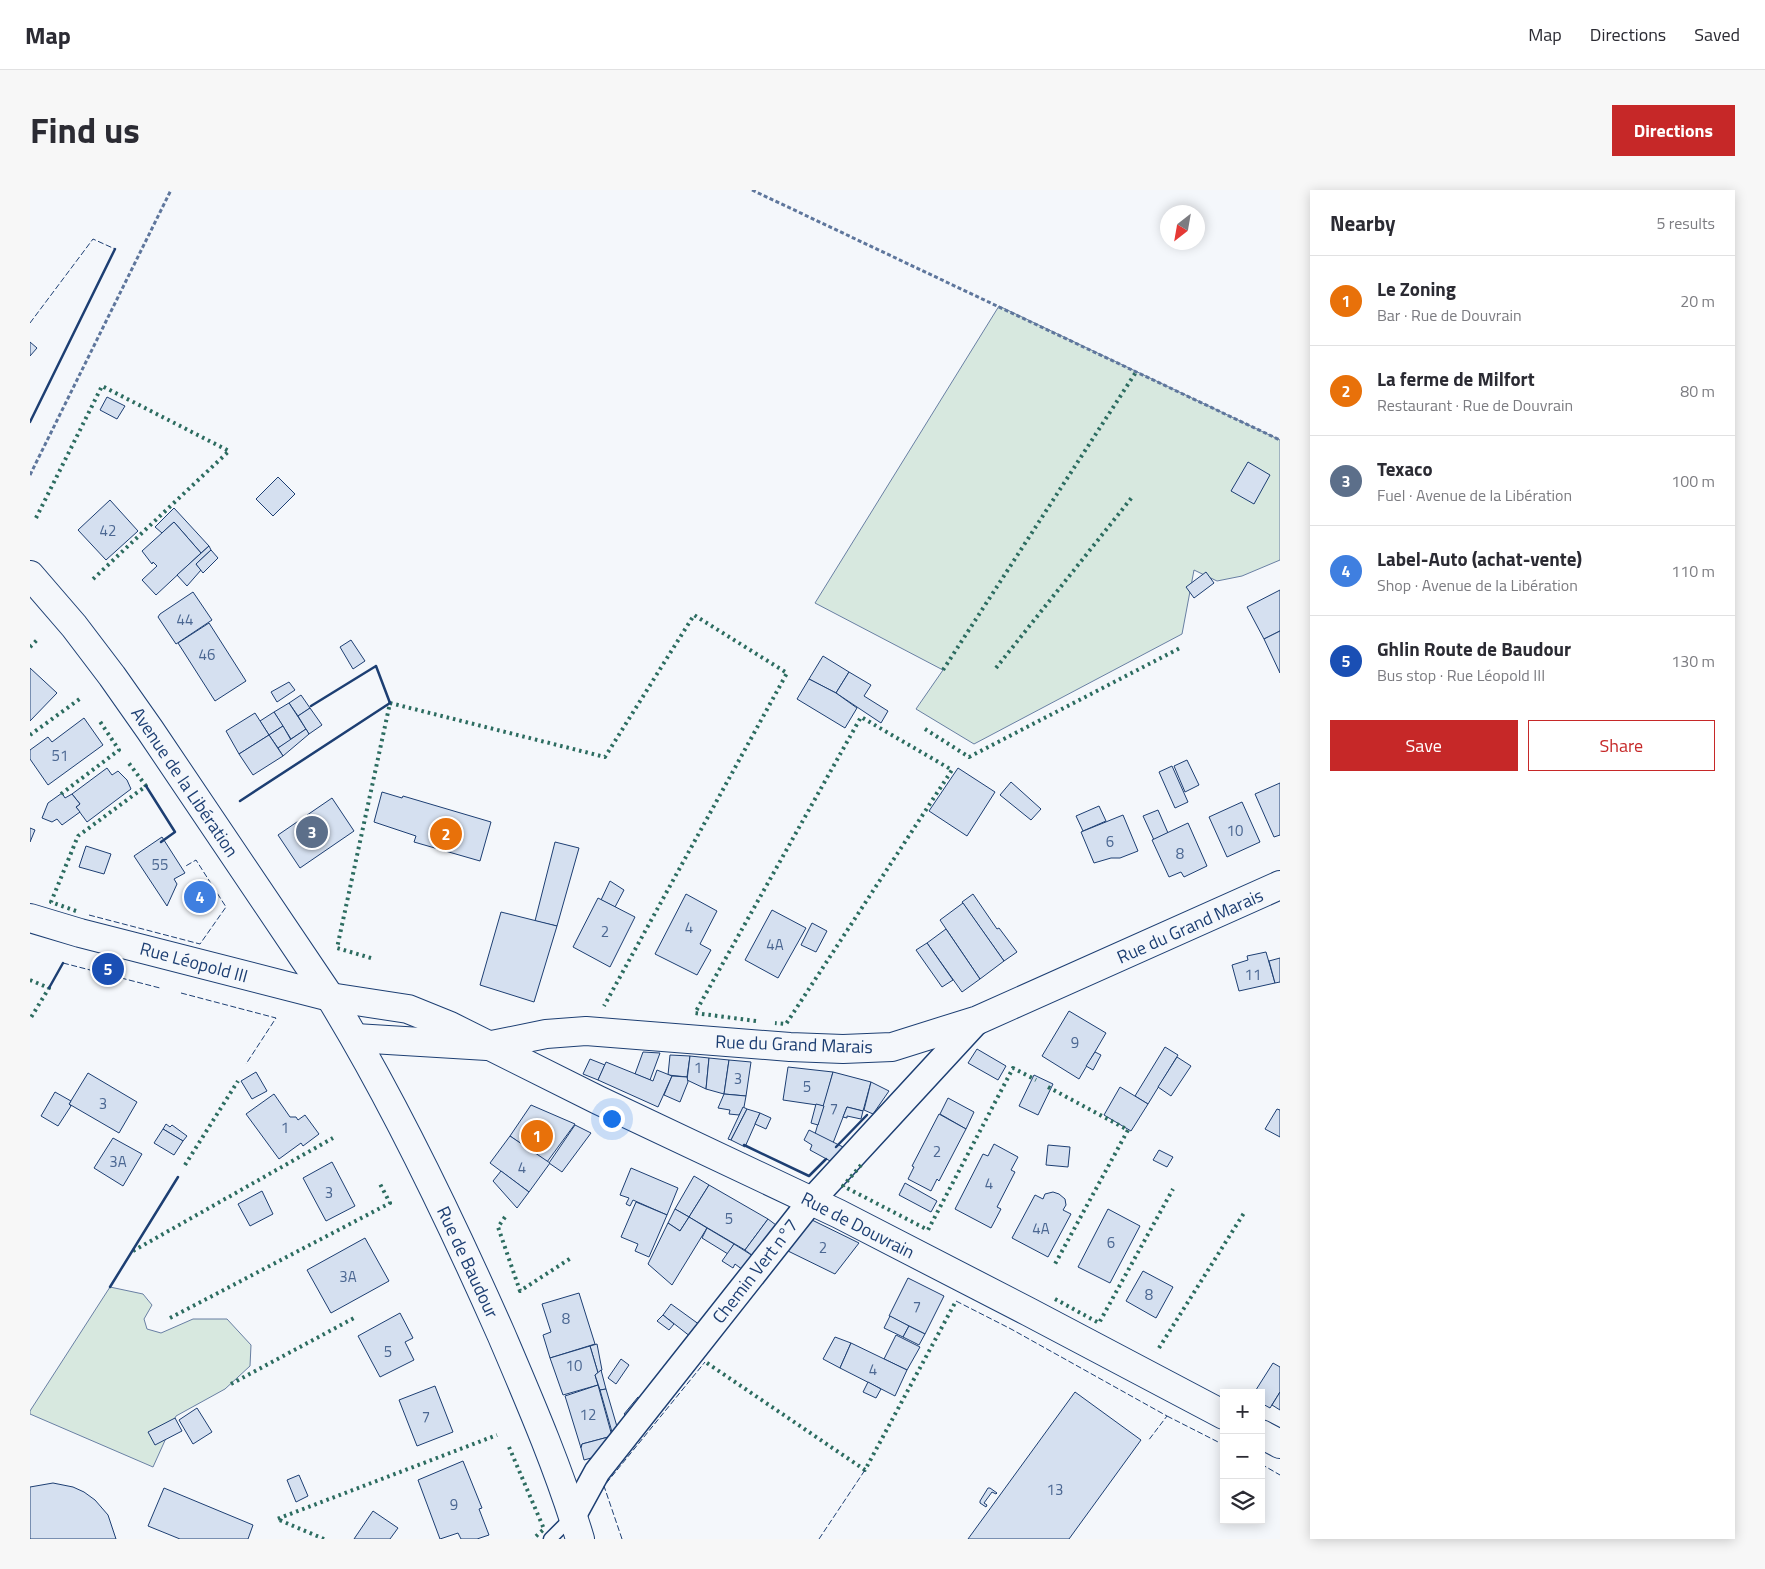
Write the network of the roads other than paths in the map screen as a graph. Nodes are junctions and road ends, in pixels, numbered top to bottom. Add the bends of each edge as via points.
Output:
1 (30, 575) edge
2 (1280, 886) edge
3 (30, 918) edge
4 (330, 997) junction
5 (978, 1020) junction
6 (355, 1038) junction
7 (487, 1046) junction
8 (811, 1200) junction
9 (1220, 1413) edge
10 (1265, 1436) edge
11 (1280, 1444) edge
12 (576, 1528) edge
13 (550, 1539) edge

1 - 4 main road, Avenue de la Libération via 74,626 134,706
2 - 5 main road, Rue du Grand Marais
3 - 4 main road, Rue Léopold III
4 - 6 main road, Rue de Baudour
4 - 7 main road, Rue de Douvrain via 408,1009
5 - 7 main road, Rue du Grand Marais via 892,1047 790,1047 586,1031 546,1034
5 - 8 street, Chemin Vert n°7
6 - 7 main road, Rue de Douvrain
6 - 12 main road, Rue de Baudour via 469,1260 550,1450
7 - 8 main road, Rue de Douvrain
8 - 9 main road, Rue de Douvrain
8 - 12 street, Chemin Vert n°7 via 597,1472
10 - 11 main road
12 - 13 lane

